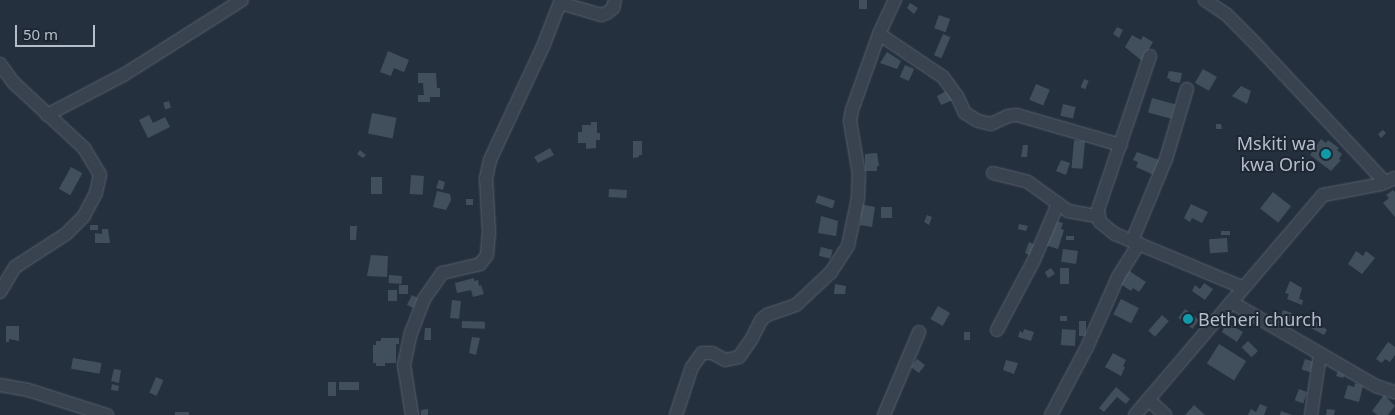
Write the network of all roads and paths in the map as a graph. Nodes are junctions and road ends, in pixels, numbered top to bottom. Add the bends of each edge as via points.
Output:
1 (242, 0) edge
2 (615, 0) edge
3 (895, 0) edge
4 (1205, 0) edge
5 (561, 2) edge
6 (879, 34) junction
7 (1150, 56) dead end
8 (0, 64) edge
9 (1187, 89) dead end
10 (47, 115) junction
11 (1121, 145) junction
12 (993, 173) dead end
13 (1390, 180) edge
14 (1058, 204) junction
15 (1097, 216) junction
16 (1135, 243) junction
17 (1242, 287) junction
18 (0, 292) edge
19 (1231, 302) junction
20 (998, 330) dead end
21 (919, 332) dead end
22 (1320, 355) junction
23 (0, 385) edge
24 (1395, 392) edge
25 (1149, 400) junction
26 (107, 415) edge
27 (412, 415) edge
28 (676, 415) edge
29 (884, 415) edge
30 (1051, 415) edge
31 (1135, 415) edge
32 (1165, 415) edge
33 (1311, 415) edge

1 - 10 street via 125,74
2 - 5 street via 612,8 601,15
3 - 6 street
4 - 13 street via 1226,14
5 - 27 street via 490,160 486,178 487,255 480,264 442,273 424,299 411,333 404,365
6 - 11 street via 942,77 965,113 978,122 991,124 1017,115
6 - 28 street via 850,121 859,174 858,198 848,246 818,285 796,305 761,320 739,357 725,360 712,353 702,353 692,367
7 - 11 street
8 - 10 street via 14,83
9 - 16 street
10 - 18 street via 84,148 99,171 100,180 84,216 66,234 15,266
11 - 15 street
12 - 14 street via 1028,182
13 - 17 street via 1323,195 1287,240
14 - 15 street via 1074,213
14 - 20 street
15 - 16 street via 1103,226
16 - 17 street
16 - 30 street via 1087,347
17 - 19 street
19 - 22 street
19 - 25 street
21 - 29 street
22 - 24 street via 1376,386
22 - 33 street
23 - 26 street via 28,390
25 - 31 street
25 - 32 street

